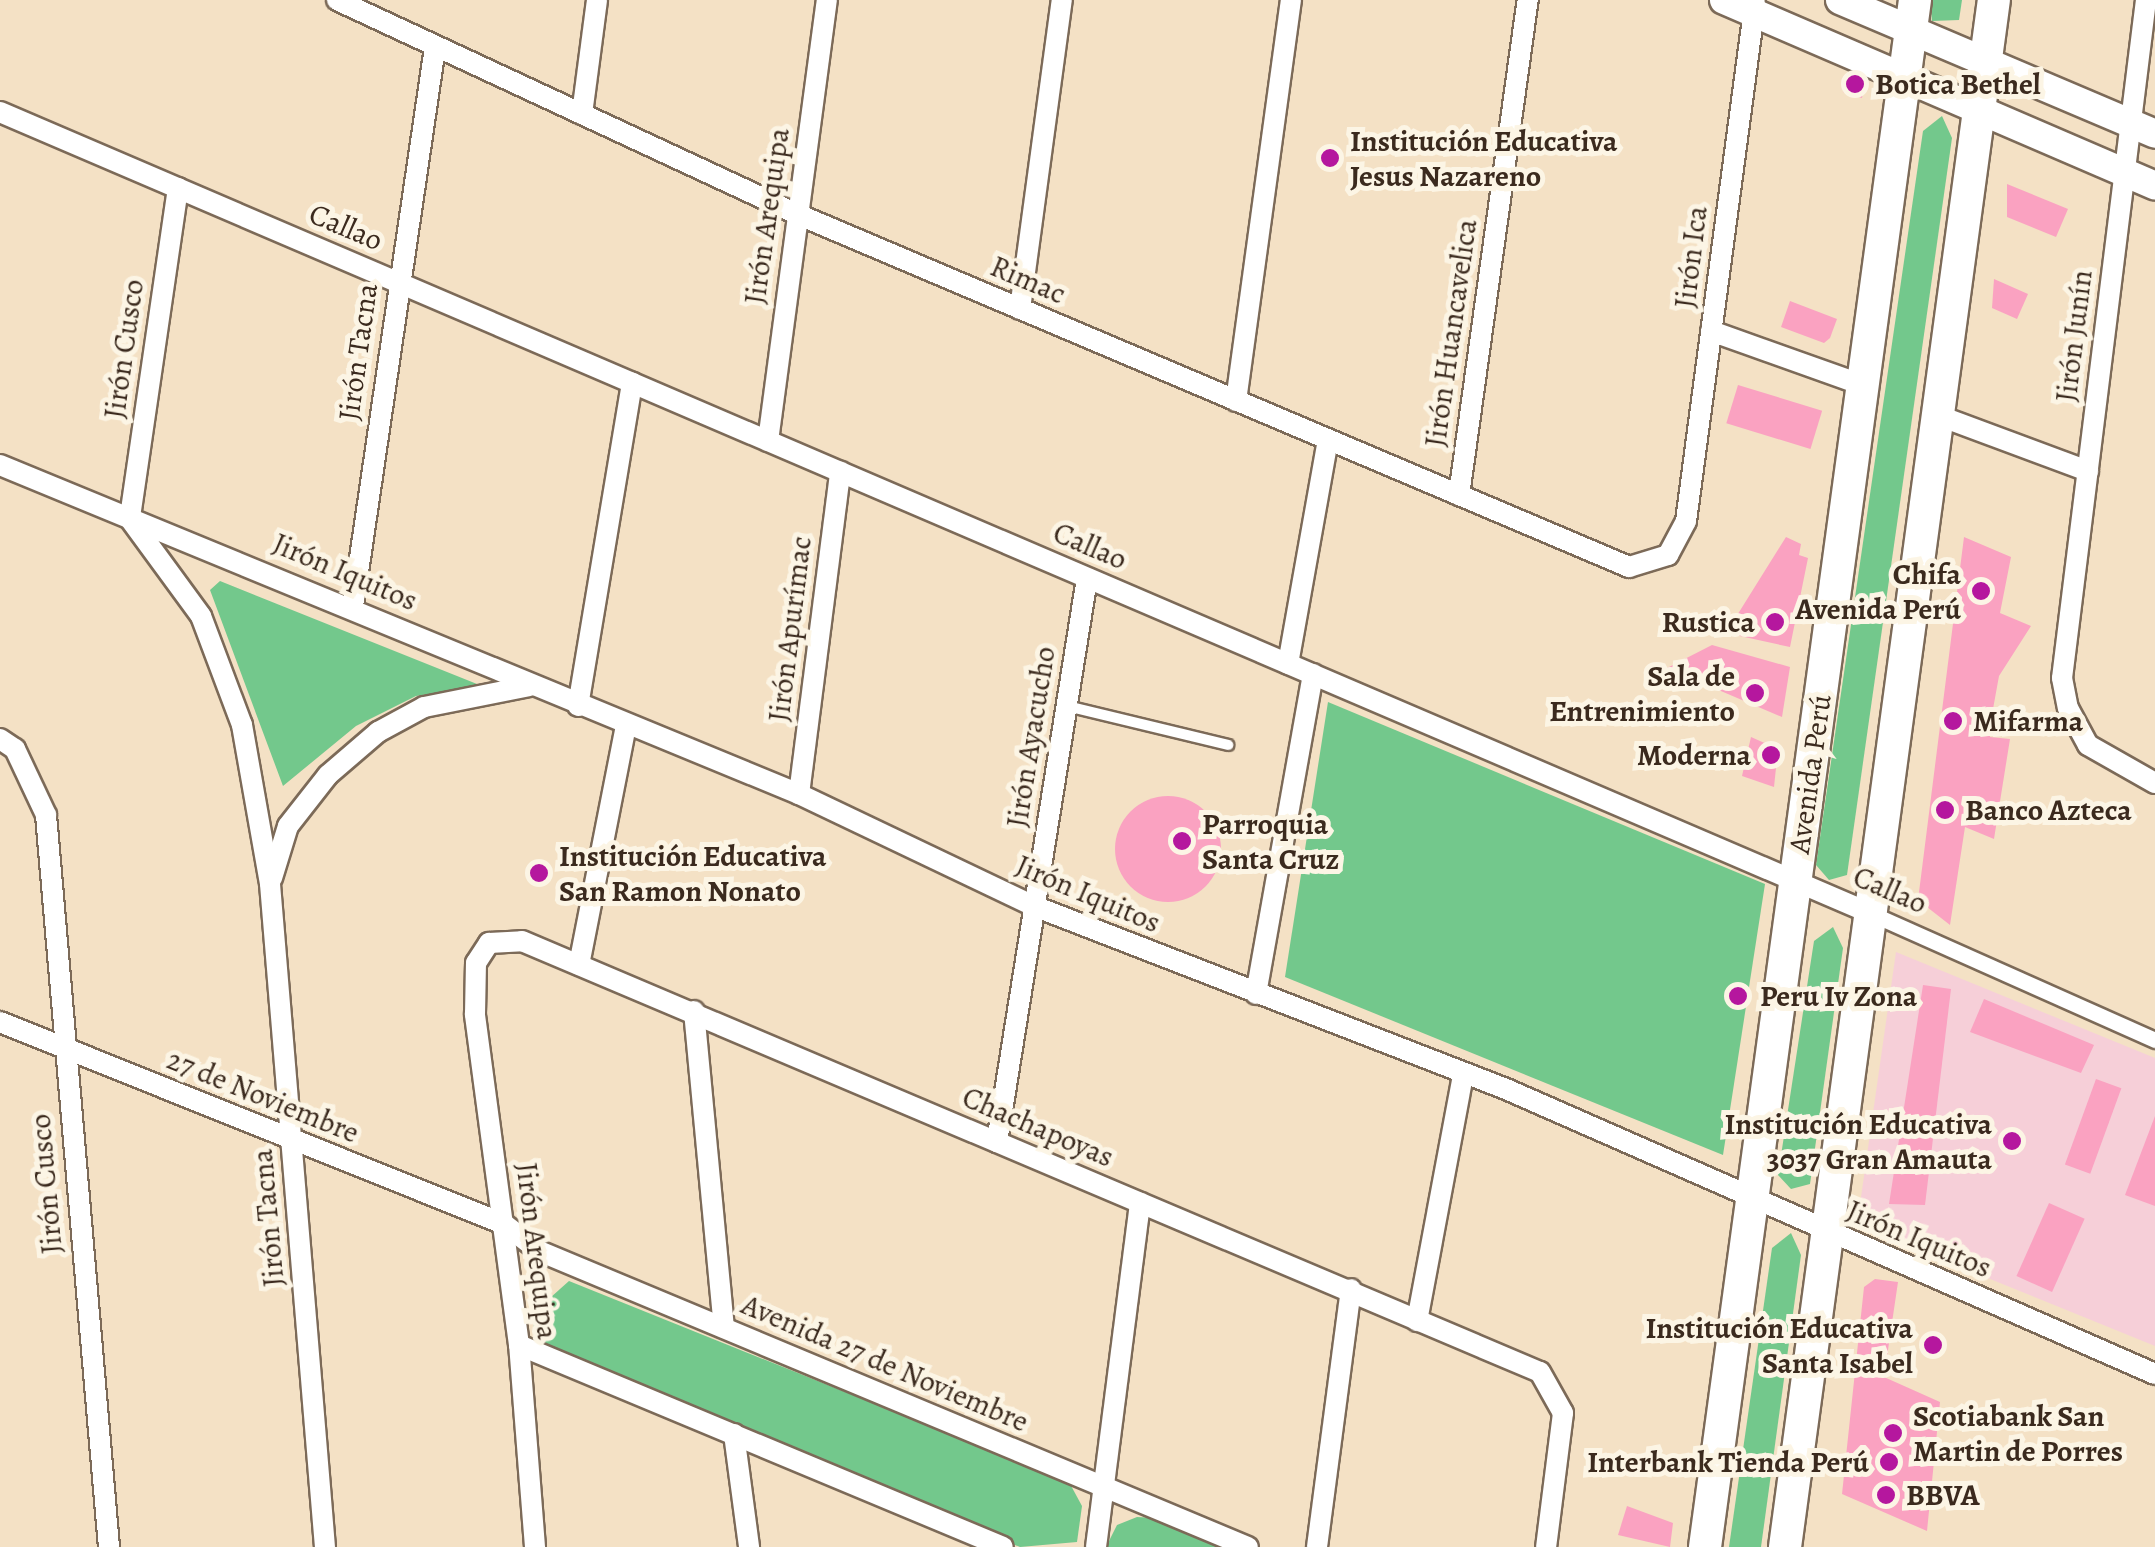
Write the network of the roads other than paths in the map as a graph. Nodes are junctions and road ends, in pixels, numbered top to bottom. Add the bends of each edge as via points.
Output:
1 (338, 0) edge
2 (596, 0) edge
3 (827, 0) edge
4 (1062, 0) edge
5 (1291, 0) edge
6 (1528, 0) edge
7 (1724, 0) edge
8 (1840, 0) edge
9 (1994, 0) edge
10 (2146, 0) edge
11 (369, 6) edge
12 (1754, 6) edge
13 (1913, 16) edge
14 (435, 47) junction
15 (1986, 61) junction
16 (1905, 77) junction
17 (1980, 110) junction
18 (0, 112) edge
19 (582, 114) junction
20 (2143, 129) edge
21 (2123, 172) junction
22 (2155, 186) edge
23 (178, 188) junction
24 (796, 214) junction
25 (398, 282) junction
26 (1020, 309) junction
27 (1712, 332) junction
28 (632, 382) junction
29 (1863, 385) junction
30 (1236, 400) junction
31 (1940, 416) junction
32 (1328, 440) junction
33 (768, 441) junction
34 (0, 465) edge
35 (840, 472) junction
36 (2088, 472) junction
37 (1459, 495) junction
38 (130, 519) junction
39 (1686, 521) joint
40 (1087, 578) junction
41 (353, 606) junction
42 (1288, 664) junction
43 (1313, 674) junction
44 (529, 686) junction
45 (578, 706) junction
46 (1066, 706) junction
47 (626, 726) junction
48 (0, 739) edge
49 (1228, 745) dead end
50 (2155, 783) edge
51 (799, 794) junction
52 (1796, 883) junction
53 (270, 884) junction
54 (1034, 906) junction
55 (1872, 914) junction
56 (476, 962) joint
57 (579, 965) junction
58 (1256, 994) junction
59 (694, 1012) junction
60 (0, 1022) edge
61 (2155, 1040) edge
62 (63, 1046) junction
63 (1463, 1076) junction
64 (292, 1142) junction
65 (997, 1142) junction
66 (1753, 1197) junction
67 (1140, 1204) junction
68 (504, 1224) junction
69 (1828, 1232) junction
70 (1351, 1289) junction
71 (1417, 1320) junction
72 (724, 1328) junction
73 (519, 1345) junction
74 (2155, 1374) edge
75 (734, 1434) junction
76 (1105, 1488) junction
77 (109, 1547) edge
78 (326, 1547) edge
79 (535, 1547) edge
80 (749, 1547) edge
81 (1003, 1547) edge
82 (1096, 1547) edge
83 (1248, 1547) edge
84 (1317, 1547) edge
85 (1546, 1547) edge
86 (1705, 1547) edge
87 (1785, 1547) edge

1 - 11 street, Rimac
2 - 19 street
3 - 24 street, Jirón Arequipa
4 - 26 street
5 - 30 street
6 - 37 street, Jirón Huancavelica
7 - 12 main road
8 - 13 main road
9 - 15 main road
10 - 20 street, Jirón Junín
11 - 14 street, Rimac
12 - 16 main road
12 - 27 street, Jirón Ica
13 - 15 main road
13 - 16 main road, Avenida Perú
14 - 19 street, Rimac
14 - 25 street, Jirón Tacna
15 - 17 main road
15 - 20 main road
16 - 17 main road
16 - 29 main road, Avenida Perú
17 - 21 main road
17 - 31 main road
18 - 23 street, Callao
19 - 24 street, Rimac
20 - 21 street, Jirón Junín
21 - 22 main road
21 - 36 street, Jirón Junín
23 - 25 street, Callao
23 - 38 street, Jirón Cusco
24 - 26 street, Rimac
24 - 33 street, Jirón Arequipa
25 - 28 street, Callao
25 - 41 street, Jirón Tacna
26 - 30 street, Rimac
27 - 29 street
27 - 39 street, Jirón Ica
28 - 33 street, Callao
28 - 45 street
29 - 52 main road, Avenida Perú
30 - 32 street, Rimac
31 - 36 street
31 - 55 main road
32 - 37 street, Rimac
32 - 42 street
33 - 35 street, Callao
34 - 38 street, Jirón Iquitos
35 - 40 street, Callao
35 - 51 street, Jirón Apurímac
36 - 50 street, Jirón Junín via 2062,678 2068,708 2088,745
37 - 39 street, Rimac via 1629,567 1668,554
38 - 41 street, Jirón Iquitos
38 - 53 street, Jirón Tacna via 200,616 226,675 242,725
40 - 42 street, Callao
40 - 46 street, Jirón Ayacucho
41 - 44 street, Jirón Iquitos
42 - 43 street, Callao
43 - 52 street, Callao
43 - 58 street
44 - 45 street, Jirón Iquitos
44 - 53 street, Jirón Tacna via 424,707 378,732 328,775 288,826
45 - 47 street, Jirón Iquitos
46 - 49 lane
46 - 54 street, Jirón Ayacucho
47 - 51 street, Jirón Iquitos
47 - 57 street
48 - 62 street, Jirón Cusco via 15,749 46,815
51 - 54 street, Jirón Iquitos
52 - 55 street, Callao
52 - 66 main road, Avenida Perú
53 - 64 street, Jirón Tacna
54 - 58 street, Jirón Iquitos
54 - 65 street, Jirón Ayacucho
55 - 61 street, Callao
55 - 69 main road
56 - 57 street, Chachapoyas via 489,943 522,941
56 - 68 street, Jirón Arequipa via 475,1014
57 - 59 street, Chachapoyas
58 - 63 street, Jirón Iquitos
59 - 65 street, Chachapoyas
59 - 72 street
60 - 62 street, 27 de Noviembre
62 - 64 street, 27 de Noviembre
62 - 77 street, Jirón Cusco
63 - 66 street, Jirón Iquitos
63 - 71 street
64 - 68 street, 27 de Noviembre
64 - 78 street, Jirón Tacna
65 - 67 street, Chachapoyas
66 - 69 street, Jirón Iquitos
66 - 86 main road, Avenida Perú
67 - 70 street, Chachapoyas
67 - 76 street
68 - 72 street, Avenida 27 de Noviembre via 540,1250
68 - 73 street, Jirón Arequipa
69 - 74 street, Jirón Iquitos
69 - 87 main road
70 - 71 street, Chachapoyas
70 - 84 street
71 - 85 street, Chachapoyas via 1540,1372 1563,1413
72 - 76 street, Avenida 27 de Noviembre
73 - 75 street
73 - 79 street, Jirón Arequipa
75 - 80 street
75 - 81 street
76 - 82 street
76 - 83 street, Avenida 27 de Noviembre

